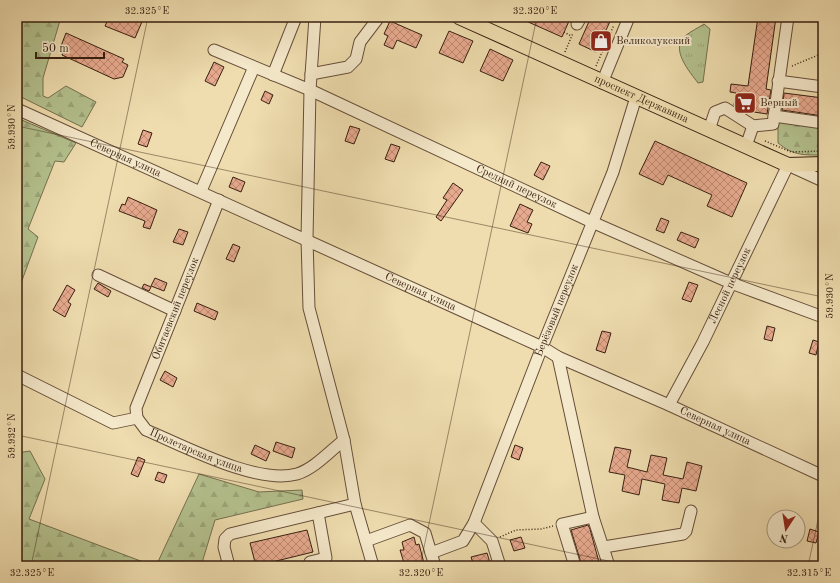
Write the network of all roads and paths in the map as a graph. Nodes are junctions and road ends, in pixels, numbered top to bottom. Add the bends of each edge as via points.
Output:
1 (296, 17) edge
2 (315, 17) edge
3 (378, 17) edge
4 (459, 17) edge
5 (629, 17) edge
6 (788, 17) edge
7 (579, 21) edge
8 (616, 21) dead end
9 (564, 32) dead end
10 (572, 36) junction
11 (214, 50) dead end
12 (565, 52) dead end
13 (823, 53) edge
14 (596, 66) dead end
15 (254, 67) junction
16 (311, 74) junction
17 (273, 75) junction
18 (779, 76) junction
19 (602, 83) junction
20 (823, 87) edge
21 (310, 90) junction
22 (636, 98) junction
23 (17, 109) edge
24 (774, 116) junction
25 (823, 123) edge
26 (709, 130) junction
27 (750, 136) junction
28 (823, 151) edge
29 (823, 164) edge
30 (788, 165) junction
31 (823, 181) edge
32 (201, 192) junction
33 (219, 200) junction
34 (592, 222) junction
35 (307, 239) junction
36 (98, 275) dead end
37 (731, 283) junction
38 (175, 311) junction
39 (823, 317) edge
40 (542, 347) junction
41 (558, 357) junction
42 (17, 376) edge
43 (669, 405) junction
44 (137, 418) junction
45 (344, 440) junction
46 (823, 476) edge
47 (355, 504) junction
48 (691, 511) dead end
49 (318, 513) junction
50 (593, 517) junction
51 (474, 523) junction
52 (562, 524) junction
53 (366, 541) junction
54 (492, 541) junction
55 (604, 547) junction
56 (432, 553) junction
57 (310, 562) dead end
58 (373, 563) edge
59 (229, 566) edge
60 (435, 566) edge
61 (500, 566) edge
62 (575, 566) edge
63 (609, 566) edge

1 - 17 street
2 - 16 street
3 - 16 street via 360,42 356,59 348,67
4 - 19 main road, проспект Державина
5 - 19 street
6 - 18 street
7 - 10 path
8 - 14 path
9 - 10 path
10 - 12 path
11 - 15 street, Средний переулок
13 - 18 path
15 - 17 street, Средний переулок
15 - 32 street
16 - 21 street
17 - 21 street, Средний переулок
18 - 20 street
18 - 24 street
19 - 22 main road, проспект Державина
21 - 34 street, Средний переулок
21 - 35 street
22 - 26 main road, проспект Державина
22 - 34 street, Берёзовый переулок via 613,172
23 - 32 street, Северная улица
24 - 25 street
24 - 27 street via 773,124
26 - 27 main road, проспект Державина
26 - 27 street via 715,112 725,108
27 - 28 path via 791,152
27 - 30 main road, проспект Державина
29 - 30 main road
30 - 31 street, проспект Державина
30 - 37 street, Лесной переулок
32 - 33 street, Северная улица
33 - 35 street, Северная улица
33 - 38 street, Обитаевский переулок
34 - 37 street, Средний переулок
34 - 40 street, Берёзовый переулок
35 - 40 street, Северная улица
35 - 45 street via 309,308
36 - 38 street
37 - 39 street, Средний переулок
37 - 43 street, Лесной переулок
38 - 44 street, Обитаевский переулок via 136,408
40 - 41 street, Северная улица
40 - 51 street, Берёзовый переулок
41 - 43 street, Северная улица
41 - 50 street
42 - 44 street via 113,423
43 - 46 street, Северная улица
44 - 45 street, Пролетарская улица via 146,430 246,472 271,475 296,474 307,470
45 - 47 street
47 - 49 street
47 - 53 street
48 - 55 street via 683,534
49 - 57 street via 326,558
49 - 59 street via 230,534 225,539 224,547
50 - 52 street
50 - 55 street
51 - 54 street
51 - 56 street, Берёзовый переулок via 463,541
52 - 54 path via 541,529 516,530
52 - 62 street
53 - 56 street via 410,525 425,533
53 - 58 street
54 - 61 street
55 - 63 street
56 - 60 street

